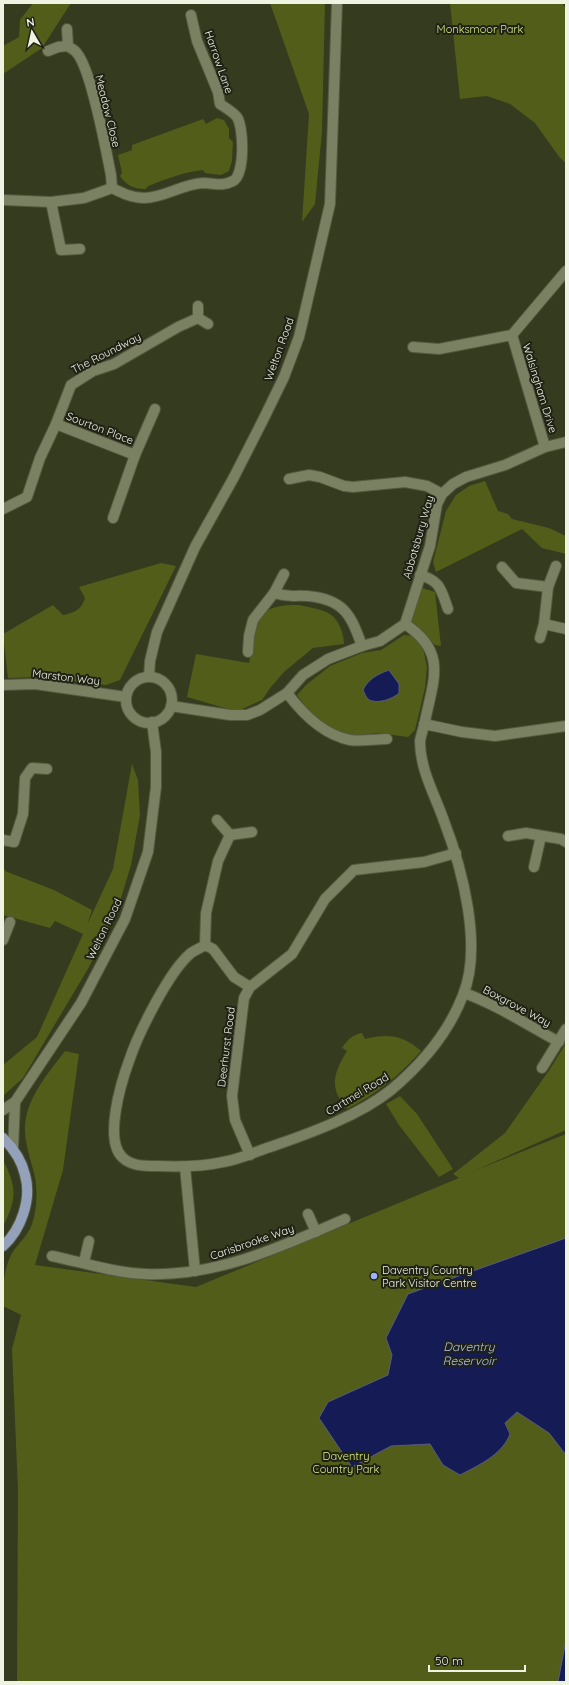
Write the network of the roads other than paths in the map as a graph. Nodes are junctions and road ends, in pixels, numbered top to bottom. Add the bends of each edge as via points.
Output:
1 (337, 3) edge
2 (191, 15) dead end
3 (67, 29) dead end
4 (68, 46) junction
5 (48, 50) dead end
6 (112, 188) junction
7 (3, 200) edge
8 (51, 202) junction
9 (80, 249) dead end
10 (566, 271) edge
11 (198, 306) dead end
12 (198, 318) junction
13 (208, 324) dead end
14 (512, 336) junction
15 (413, 347) dead end
16 (155, 409) dead end
17 (56, 424) junction
18 (566, 442) edge
19 (545, 447) junction
20 (135, 455) junction
21 (289, 479) dead end
22 (442, 494) junction
23 (3, 509) edge
24 (113, 518) dead end
25 (556, 566) dead end
26 (502, 567) dead end
27 (284, 574) dead end
28 (420, 575) junction
29 (548, 587) junction
30 (274, 592) junction
31 (448, 609) dead end
32 (405, 624) junction
33 (544, 624) junction
34 (566, 628) edge
35 (540, 638) dead end
36 (362, 646) junction
37 (248, 652) dead end
38 (149, 677) junction
39 (3, 685) edge
40 (287, 693) junction
41 (126, 698) junction
42 (171, 706) junction
43 (152, 722) junction
44 (424, 724) junction
45 (566, 726) edge
46 (387, 739) dead end
47 (47, 768) dead end
48 (217, 820) dead end
49 (252, 832) dead end
50 (230, 835) junction
51 (508, 836) dead end
52 (542, 836) junction
53 (3, 840) edge
54 (566, 842) edge
55 (456, 853) junction
56 (534, 867) dead end
57 (10, 922) dead end
58 (3, 940) edge
59 (205, 945) junction
60 (250, 987) junction
61 (464, 993) junction
62 (566, 1029) edge
63 (559, 1042) junction
64 (542, 1068) dead end
65 (15, 1102) junction
66 (3, 1110) edge
67 (3, 1138) edge
68 (13, 1149) junction
69 (250, 1155) junction
70 (185, 1167) junction
71 (308, 1214) dead end
72 (345, 1219) dead end
73 (316, 1232) junction
74 (89, 1241) dead end
75 (3, 1246) edge
76 (52, 1256) dead end
77 (84, 1262) junction
78 (195, 1271) junction

1 - 38 street, Welton Road via 330,204 299,337 284,377 234,477 195,547 160,624 150,661
2 - 6 street, Harrow Lane via 197,41 216,85 220,104 238,118 241,134 240,172 234,181 220,186 203,183 144,198 125,195
3 - 4 street
4 - 5 street
4 - 6 street, Meadow Close via 76,51 82,62 94,96
6 - 8 street via 84,198
7 - 8 street
8 - 9 street via 61,250
10 - 14 street, Walsingham Drive
11 - 12 street
12 - 13 street
12 - 17 street, The Roundway via 70,385
14 - 15 street, Walsingham Drive via 439,349
14 - 19 street, Walsingham Drive
16 - 20 street, Sourton Place
17 - 20 street, Sourton Place
17 - 23 street, The Roundway via 40,458 27,497
18 - 19 street, Abbotsbury Way
19 - 22 street, Abbotsbury Way via 505,465 466,477
20 - 24 street, Sourton Place
21 - 22 street via 309,475 353,487 405,482 427,486
22 - 28 street, Abbotsbury Way via 430,546
25 - 29 street
26 - 29 street via 516,583
27 - 30 street
28 - 31 street via 432,579 440,586
28 - 32 street, Abbotsbury Way
29 - 33 street
30 - 36 street via 288,597 308,596 330,601 343,608 352,619
30 - 37 street via 253,620
32 - 36 street via 380,641
32 - 44 street, Cartmel Road via 427,642 433,655 435,671
33 - 34 street
33 - 35 street
36 - 40 street via 328,659 303,675
38 - 41 street via 134,682 128,689
38 - 42 street via 156,678 167,686 172,699
39 - 41 street, Marston Way via 35,684
40 - 42 street via 247,715
40 - 46 street via 303,714 335,735 350,740
41 - 43 street via 130,713 140,720
42 - 43 street via 164,717
43 - 65 street, Welton Road via 156,752 156,787 148,852 125,919 81,1003
44 - 45 street via 495,736
44 - 55 street, Cartmel Road via 420,740 423,764
47 - 53 street via 32,768 25,778 23,814 19,828 14,842
48 - 50 street
49 - 50 street
50 - 59 street via 214,875 206,913
51 - 52 street via 526,833
52 - 54 street
52 - 56 street
55 - 60 street via 424,862 354,870 325,898 292,954
55 - 61 street, Cartmel Road via 469,918 470,971
57 - 58 street
59 - 60 street via 213,949 234,977
59 - 70 street, Cartmel Road via 191,953 167,984 134,1046 124,1077 114,1126 114,1144 123,1159 135,1165
60 - 69 street, Deerhurst Road via 244,998 232,1096 235,1120
61 - 63 street, Boxgrove Way via 488,1001 522,1023
61 - 69 street, Cartmel Road via 445,1031 430,1052 389,1092 332,1124
62 - 63 street, Boxgrove Way
63 - 64 street, Boxgrove Way
65 - 66 street, Welton Road
65 - 68 street
67 - 68 main road
68 - 75 main road via 26,1175 26,1204 16,1231
69 - 70 street, Cartmel Road via 225,1162
70 - 78 street, Carisbrooke Way
71 - 73 street
72 - 73 street, Carisbrooke Way
73 - 78 street, Carisbrooke Way via 224,1266
74 - 77 street
76 - 77 street, Carisbrooke Way
77 - 78 street, Carisbrooke Way via 144,1274

